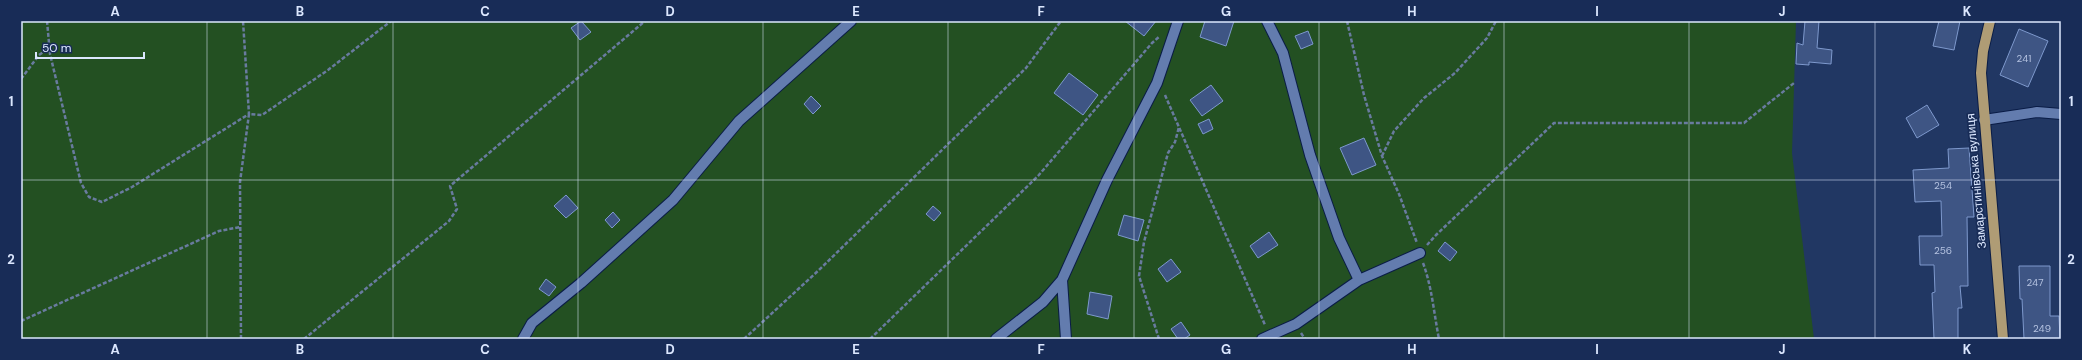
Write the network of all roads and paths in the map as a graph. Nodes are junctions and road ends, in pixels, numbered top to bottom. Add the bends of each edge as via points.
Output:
1 (47, 21) edge
2 (243, 21) edge
3 (391, 21) edge
4 (645, 21) edge
5 (851, 21) edge
6 (1061, 21) edge
7 (1267, 21) edge
8 (1347, 21) edge
9 (1496, 21) edge
10 (1990, 21) edge
11 (1176, 25) edge
12 (49, 48) junction
13 (21, 79) edge
14 (1157, 83) junction
15 (1794, 83) dead end
16 (249, 114) junction
17 (2061, 114) edge
18 (1984, 120) junction
19 (1179, 127) junction
20 (1382, 156) junction
21 (240, 227) junction
22 (1420, 254) junction
23 (1062, 280) junction
24 (1359, 280) junction
25 (21, 321) edge
26 (1266, 337) edge
27 (241, 339) edge
28 (304, 339) edge
29 (523, 339) edge
30 (744, 339) edge
31 (870, 339) edge
32 (996, 339) edge
33 (1066, 339) edge
34 (1159, 339) edge
35 (1439, 339) edge
36 (2003, 339) edge

1 - 12 path
2 - 16 path
3 - 16 path via 328,70 262,115
4 - 28 path via 450,186 457,209 449,221
5 - 29 street via 739,121 673,200 581,283 532,323
6 - 30 path via 1026,68 819,270
7 - 24 street via 1283,53 1310,155 1336,231
8 - 20 path via 1364,95
9 - 20 path via 1487,38 1455,73 1424,98 1394,131
10 - 18 main road, Замарстинівська вулиця via 1981,73
11 - 14 street
11 - 31 path via 1152,42 1038,176
12 - 13 path via 39,55
12 - 16 path via 81,183 92,199 102,202 108,200
14 - 19 path
14 - 23 street via 1107,180
15 - 22 path via 1744,123 1554,123 1436,235
16 - 21 path via 240,182
17 - 18 street via 2037,112
18 - 36 main road, Замарстинівська вулиця
19 - 26 path
19 - 34 path via 1175,142 1168,152 1144,242 1139,276
20 - 22 path via 1399,194
21 - 25 path via 219,231
21 - 27 path
22 - 24 street
22 - 35 path via 1430,281
23 - 32 street via 1043,302
23 - 33 street
24 - 26 street via 1296,324

